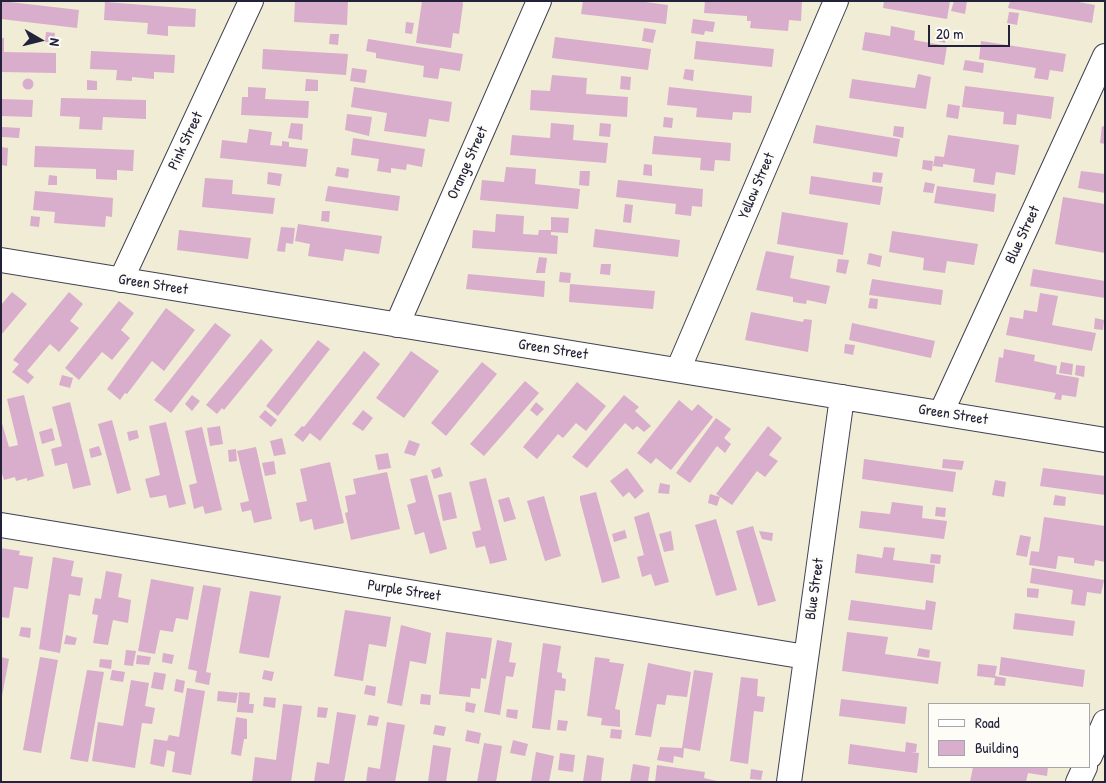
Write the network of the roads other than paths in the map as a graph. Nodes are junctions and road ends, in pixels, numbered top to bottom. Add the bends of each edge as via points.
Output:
1 (251, 1) edge
2 (539, 1) edge
3 (836, 1) edge
4 (1105, 56) edge
5 (1, 260) edge
6 (121, 280) junction
7 (396, 324) junction
8 (678, 370) junction
9 (842, 397) junction
10 (941, 413) junction
11 (1105, 440) edge
12 (1, 525) edge
13 (806, 657) junction
14 (1105, 722) edge
15 (1091, 754) edge
16 (1085, 768) edge
17 (789, 782) edge
18 (1078, 782) edge

1 - 6 street, Pink Street
2 - 7 street, Orange Street
3 - 8 street, Yellow Street
4 - 10 street, Blue Street
5 - 6 street, Green Street
6 - 7 street, Green Street
7 - 8 street, Green Street
8 - 9 street, Green Street
9 - 10 street, Green Street
9 - 13 street, Blue Street
10 - 11 street, Green Street
12 - 13 street, Purple Street
13 - 17 street, Blue Street
14 - 15 street
16 - 18 street

